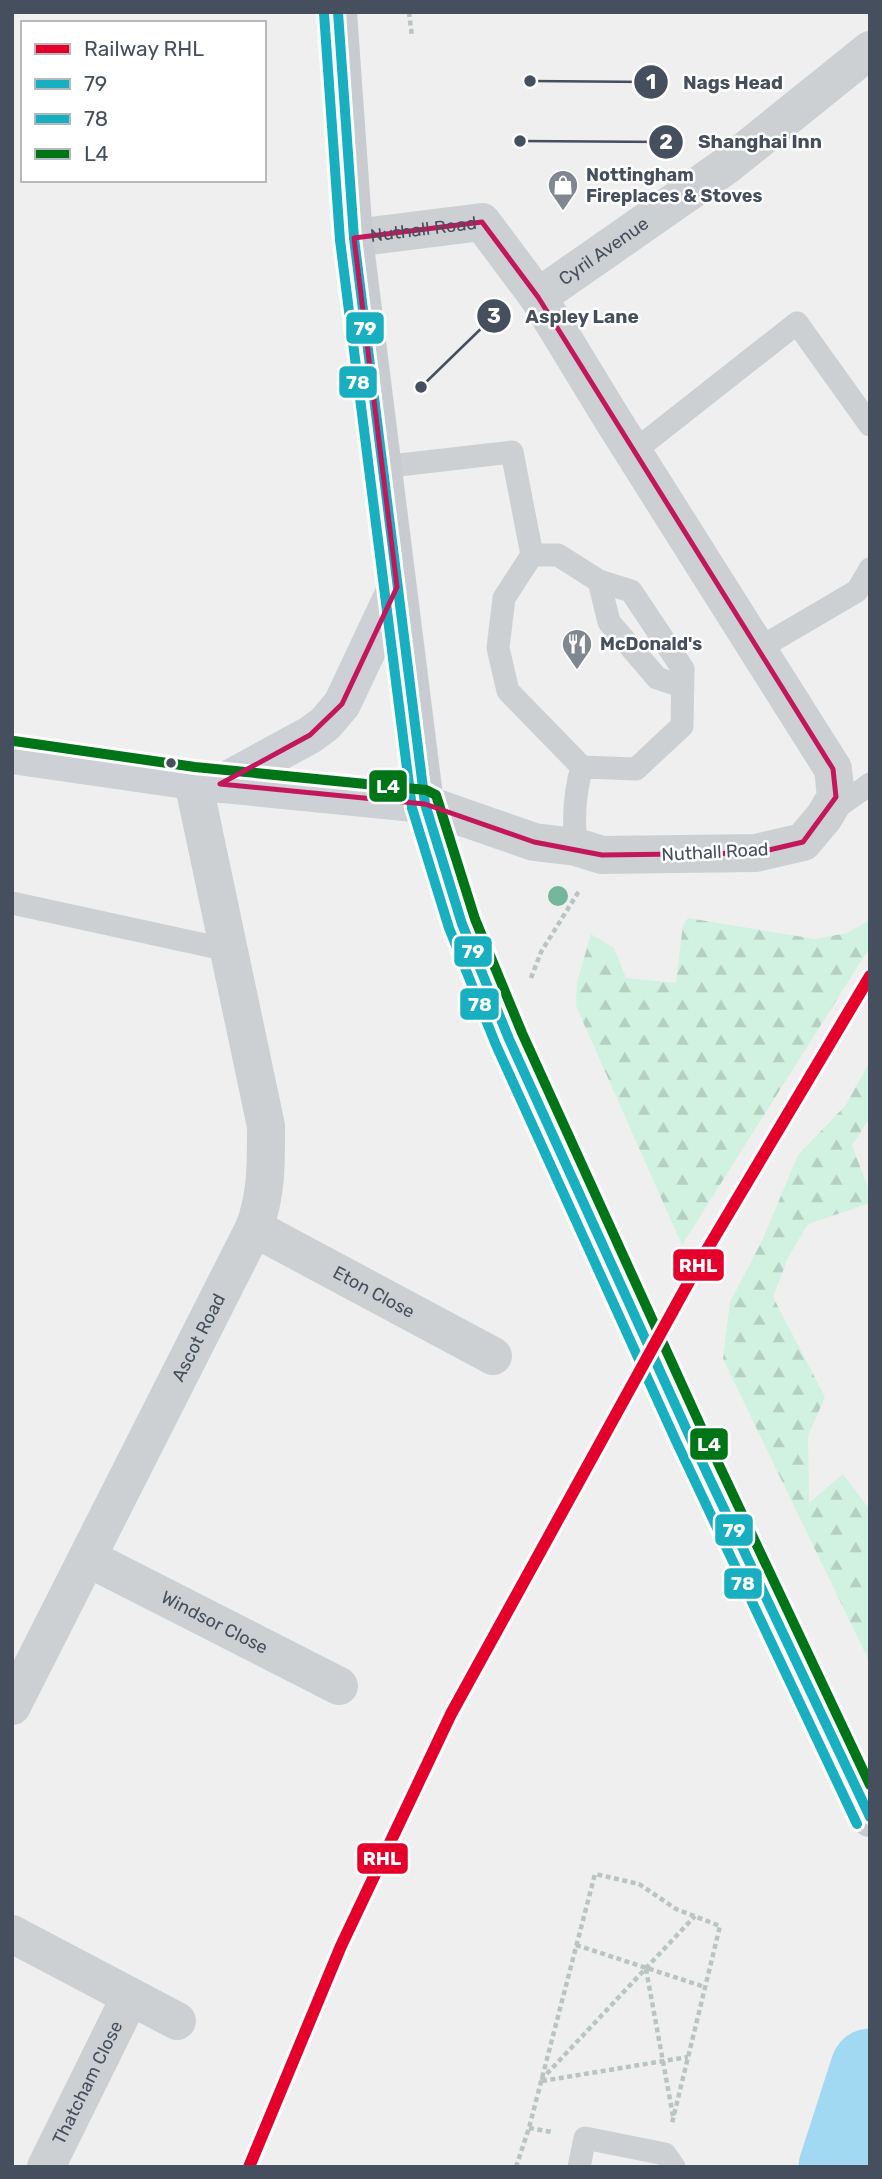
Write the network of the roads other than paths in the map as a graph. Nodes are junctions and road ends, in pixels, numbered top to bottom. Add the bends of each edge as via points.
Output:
1 (338, 12) edge
2 (870, 50) edge
3 (354, 238) junction
4 (538, 297) junction
5 (870, 425) edge
6 (633, 452) junction
7 (382, 467) junction
8 (531, 555) junction
9 (870, 569) edge
10 (599, 581) junction
11 (397, 587) junction
12 (758, 649) junction
13 (683, 687) junction
14 (12, 755) edge
15 (582, 766) junction
16 (206, 783) junction
17 (870, 784) edge
18 (425, 804) junction
19 (824, 817) junction
20 (589, 851) junction
21 (12, 903) edge
22 (229, 950) junction
23 (254, 1228) junction
24 (494, 1356) dead end
25 (88, 1558) junction
26 (339, 1686) dead end
27 (12, 1706) edge
28 (870, 1818) edge
29 (12, 1934) edge
30 (130, 1997) junction
31 (177, 2021) dead end
32 (669, 2160) edge
33 (46, 2167) edge
34 (579, 2167) edge

1 - 3 main road, Nuthall Road
2 - 4 street, Cyril Avenue via 726,166
3 - 4 street, Nuthall Road via 482,222
3 - 7 main road, Nuthall Road
4 - 6 street, Nuthall Road
5 - 6 lane via 797,323
6 - 12 street, Nuthall Road
7 - 8 lane via 512,452
7 - 11 main road, Nuthall Road
8 - 10 lane via 558,555
8 - 15 lane via 504,598 498,648 508,691
9 - 12 lane via 857,591
10 - 13 lane via 609,622 657,678
10 - 13 lane via 631,591 683,669
11 - 16 main road via 342,704 325,724
11 - 18 main road, Nuthall Road
12 - 19 street, Nuthall Road via 833,769 836,797
13 - 15 lane via 682,726 636,769
14 - 16 main road
15 - 20 lane via 573,816
16 - 18 main road
16 - 22 street, Ascot Road
17 - 19 lane
18 - 20 street, Nuthall Road via 534,842
18 - 28 main road via 462,924 509,1039 688,1435
19 - 20 street, Nuthall Road via 803,842 756,853
21 - 22 lane
22 - 23 street, Ascot Road via 266,1126 266,1182
23 - 24 street, Eton Close
23 - 25 street, Ascot Road
25 - 26 street, Windsor Close
25 - 27 street, Ascot Road
29 - 30 street
30 - 31 street
30 - 33 street, Thatcham Close
32 - 34 lane via 585,2138

